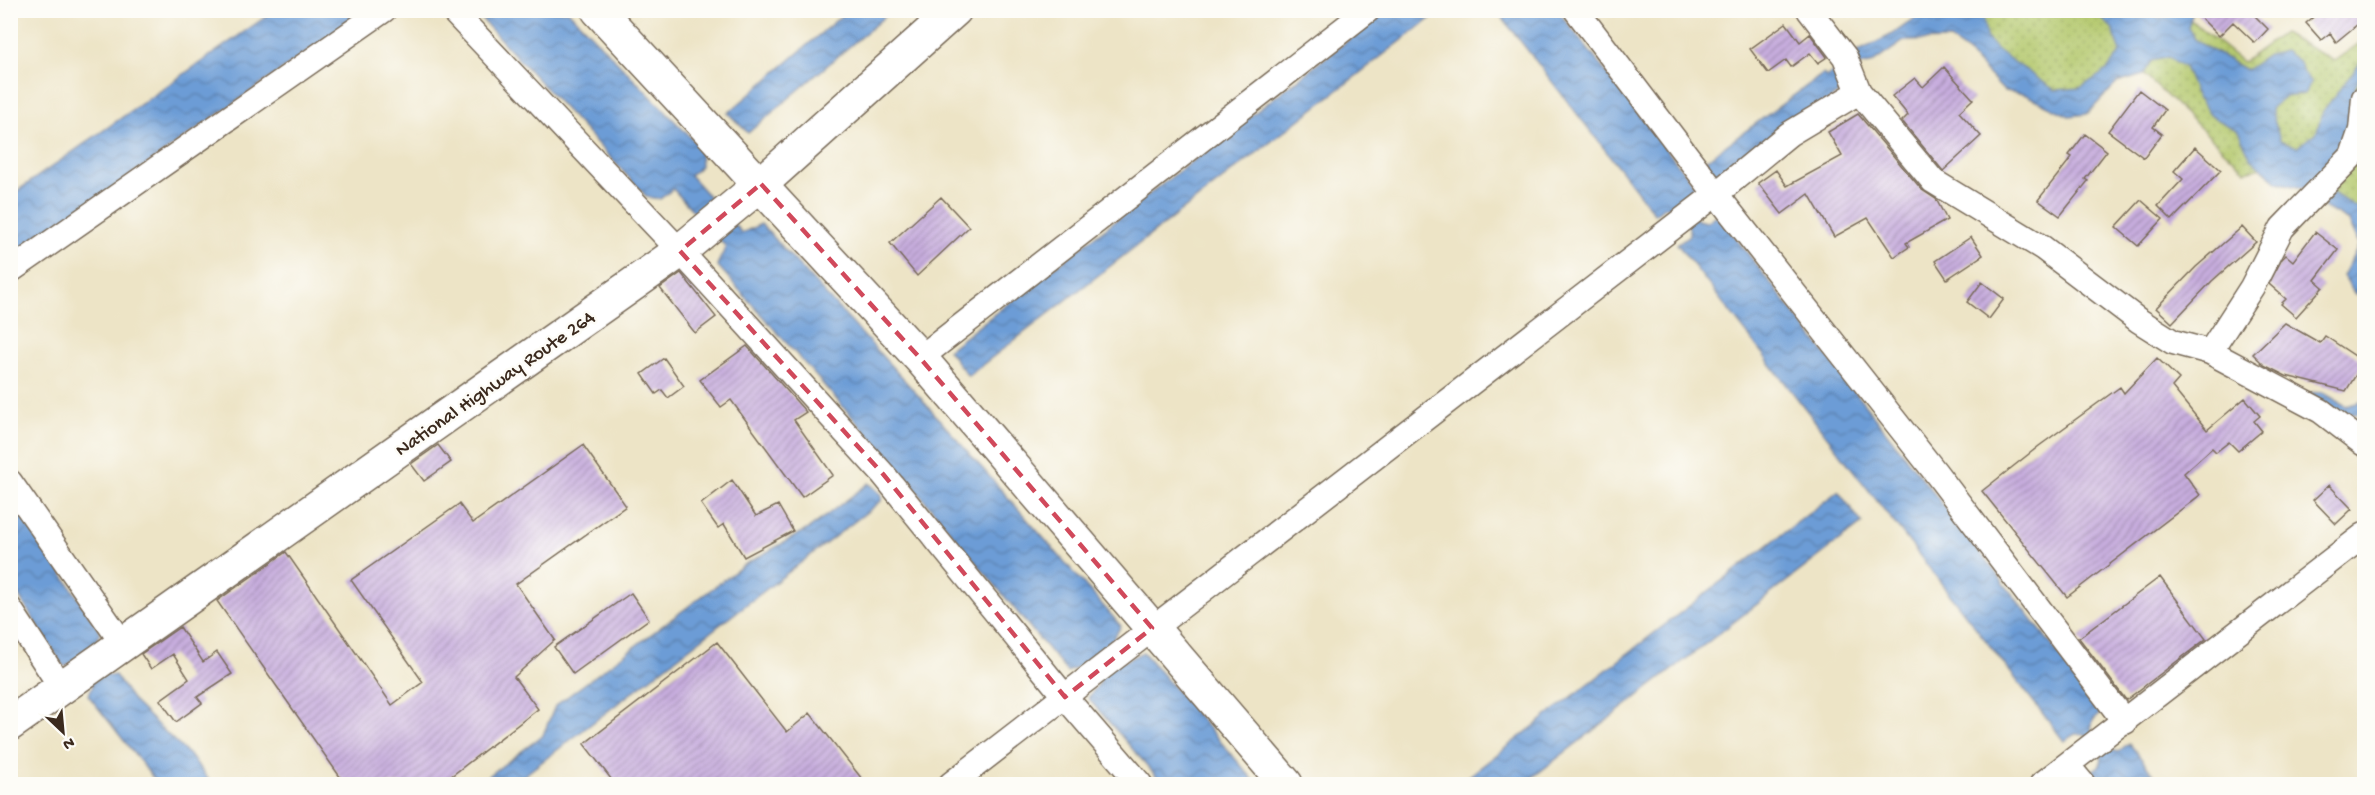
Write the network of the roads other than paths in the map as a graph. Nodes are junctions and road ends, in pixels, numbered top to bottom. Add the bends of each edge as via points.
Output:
1 (384, 10) edge
2 (452, 10) edge
3 (598, 10) edge
4 (955, 10) edge
5 (1368, 10) edge
6 (1576, 10) edge
7 (1809, 10) edge
8 (1853, 75) junction
9 (2364, 98) edge
10 (761, 184) junction
11 (1716, 194) junction
12 (692, 242) junction
13 (10, 271) edge
14 (2210, 352) junction
15 (920, 358) junction
16 (2364, 444) edge
17 (10, 482) edge
18 (2364, 535) edge
19 (10, 609) edge
20 (1152, 628) junction
21 (115, 649) junction
22 (70, 681) junction
23 (1065, 697) junction
24 (2125, 722) junction
25 (10, 724) edge
26 (2067, 765) junction
27 (951, 784) edge
28 (1140, 784) edge
29 (1286, 784) edge
30 (2042, 784) edge
31 (2083, 784) edge

1 - 13 street
2 - 12 street
3 - 10 main road
4 - 10 main road, National Highway Route 264
5 - 15 street
6 - 11 street
7 - 8 street
8 - 11 street
8 - 14 street via 1934,181 2043,248 2173,342
9 - 14 street via 2361,130 2352,156 2282,228 2252,287
10 - 12 main road, National Highway Route 264
10 - 15 main road
11 - 20 street
11 - 24 street via 1936,473
12 - 21 main road, National Highway Route 264
12 - 23 street
14 - 16 street via 2321,411
15 - 20 main road
17 - 21 street
18 - 24 street
19 - 22 street
20 - 23 street
20 - 29 main road
21 - 22 main road, National Highway Route 264
22 - 25 main road, National Highway Route 264
23 - 27 street
23 - 28 street
24 - 26 street
26 - 30 street
26 - 31 street

